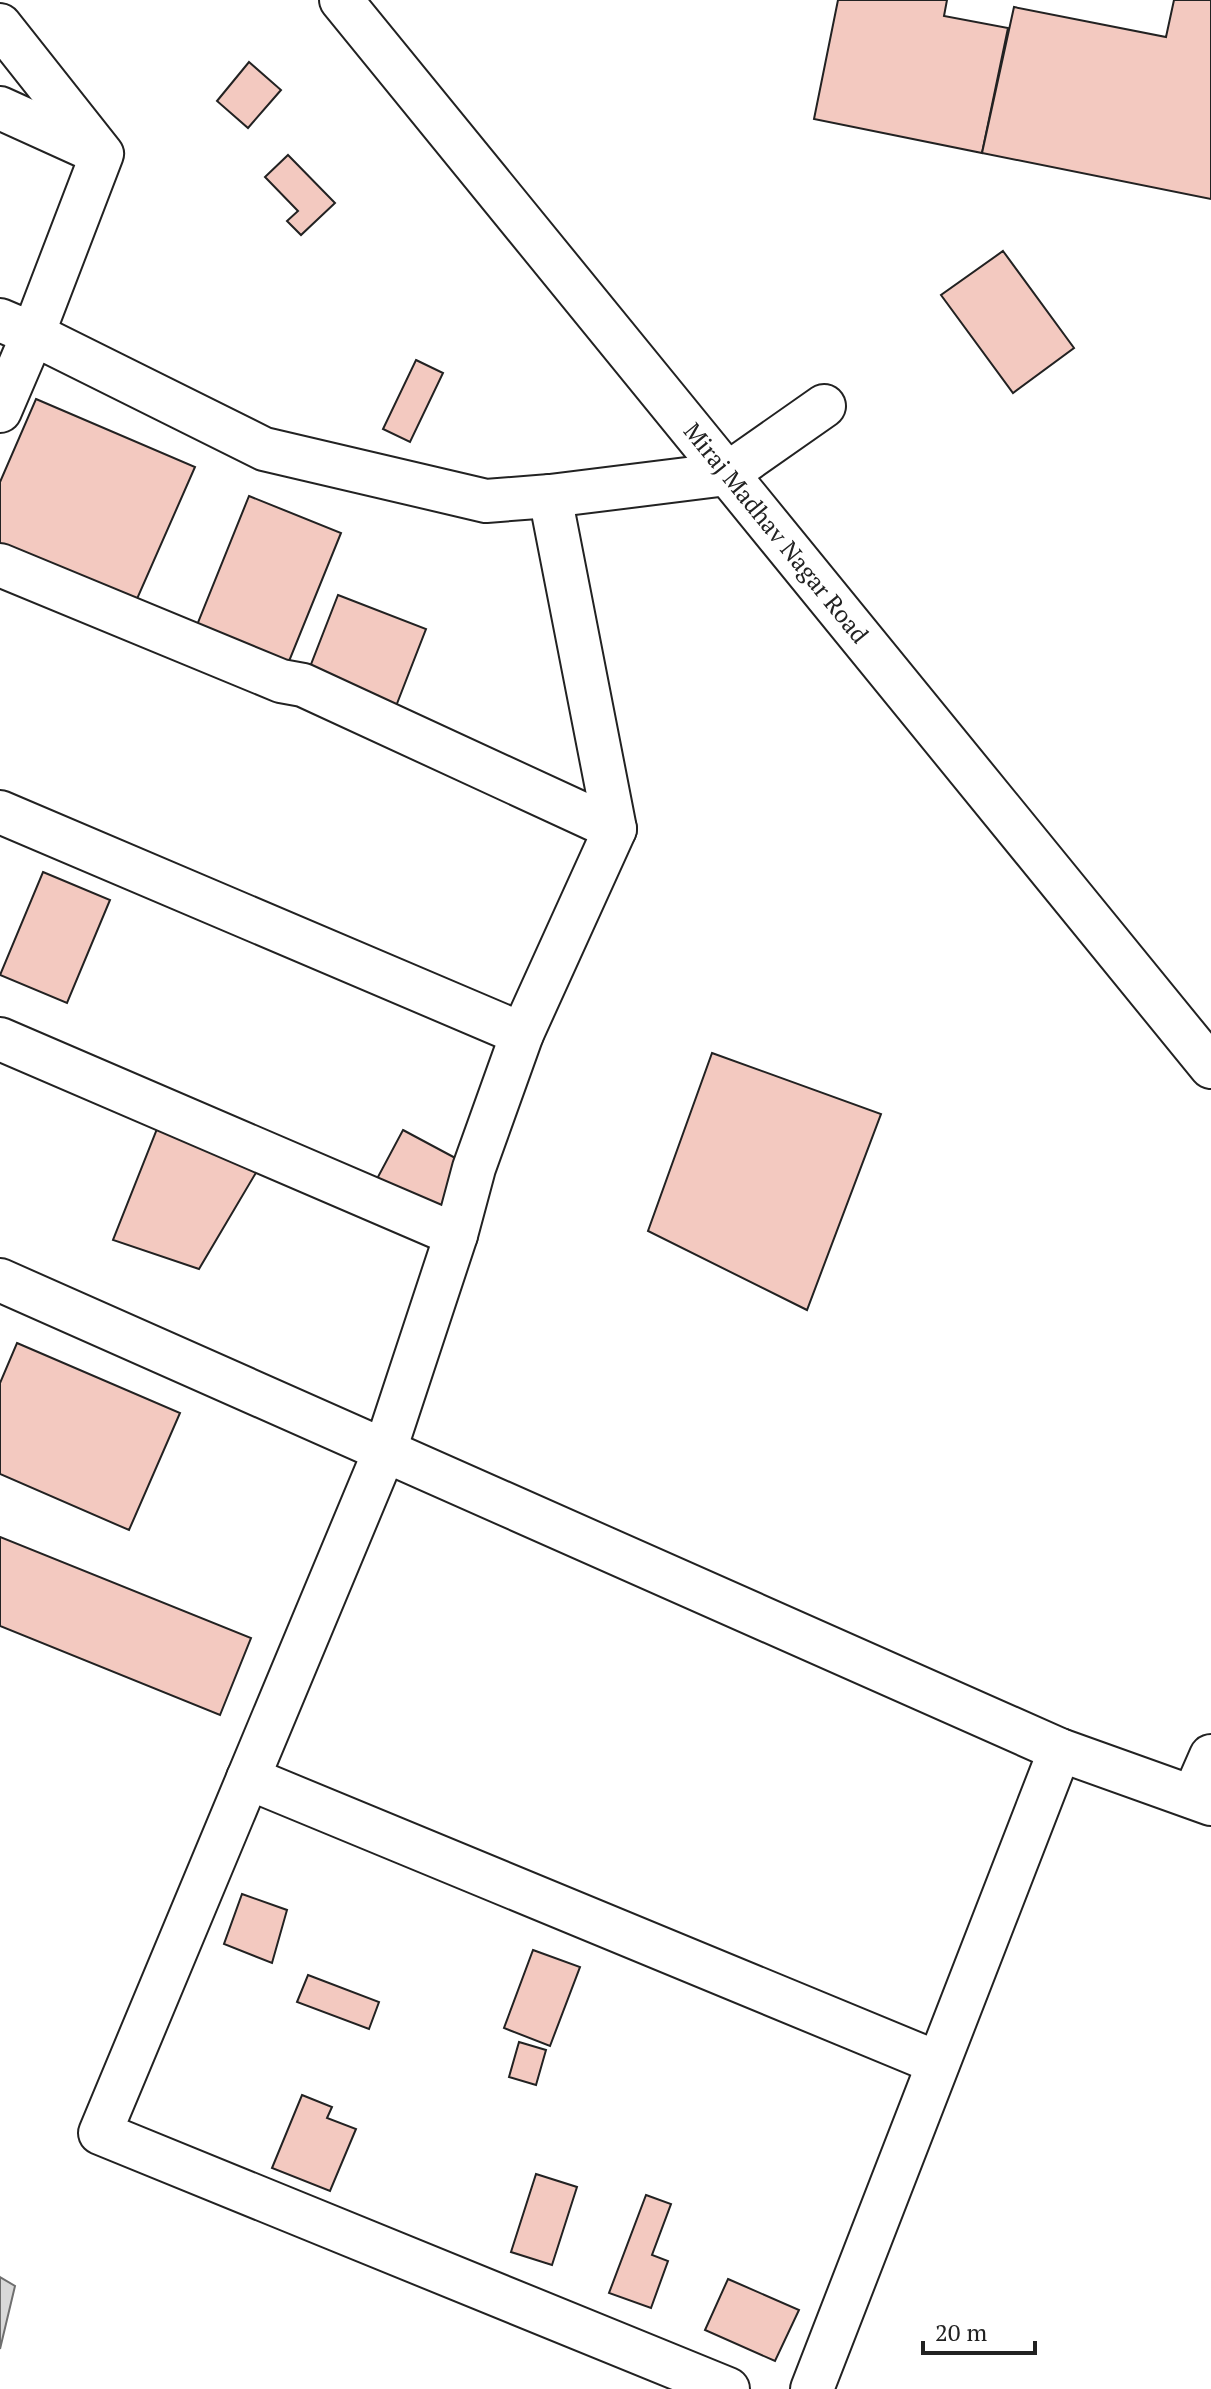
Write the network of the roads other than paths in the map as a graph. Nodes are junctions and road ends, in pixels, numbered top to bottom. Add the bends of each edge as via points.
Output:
1 (341, 0) edge
2 (0, 25) edge
3 (0, 108) edge
4 (102, 154) junction
5 (17, 327) edge
6 (824, 406) dead end
7 (0, 411) edge
8 (727, 474) junction
9 (550, 496) junction
10 (0, 565) edge
11 (0, 812) edge
12 (615, 829) junction
13 (522, 1034) junction
14 (0, 1039) edge
15 (1211, 1067) edge
16 (456, 1235) junction
17 (0, 1280) edge
18 (385, 1450) junction
19 (1060, 1750) junction
20 (1211, 1756) edge
21 (248, 1778) junction
22 (1202, 1801) edge
23 (938, 2063) junction
24 (728, 2389) edge
25 (812, 2389) edge

1 - 8 street, Miraj Madhav Nagar Road
2 - 4 street
3 - 4 street
4 - 5 street
5 - 7 street
5 - 9 street via 264,449 486,501
6 - 8 street
8 - 9 street
8 - 15 street, Miraj Madhav Nagar Road
9 - 12 street
10 - 12 street via 268,676 303,685
11 - 13 street
12 - 13 street
13 - 16 street
14 - 16 street
16 - 18 street
17 - 18 street
18 - 19 street
18 - 21 street
19 - 22 street
19 - 23 street
20 - 22 street
21 - 23 street
21 - 24 street via 100,2133
23 - 25 street

